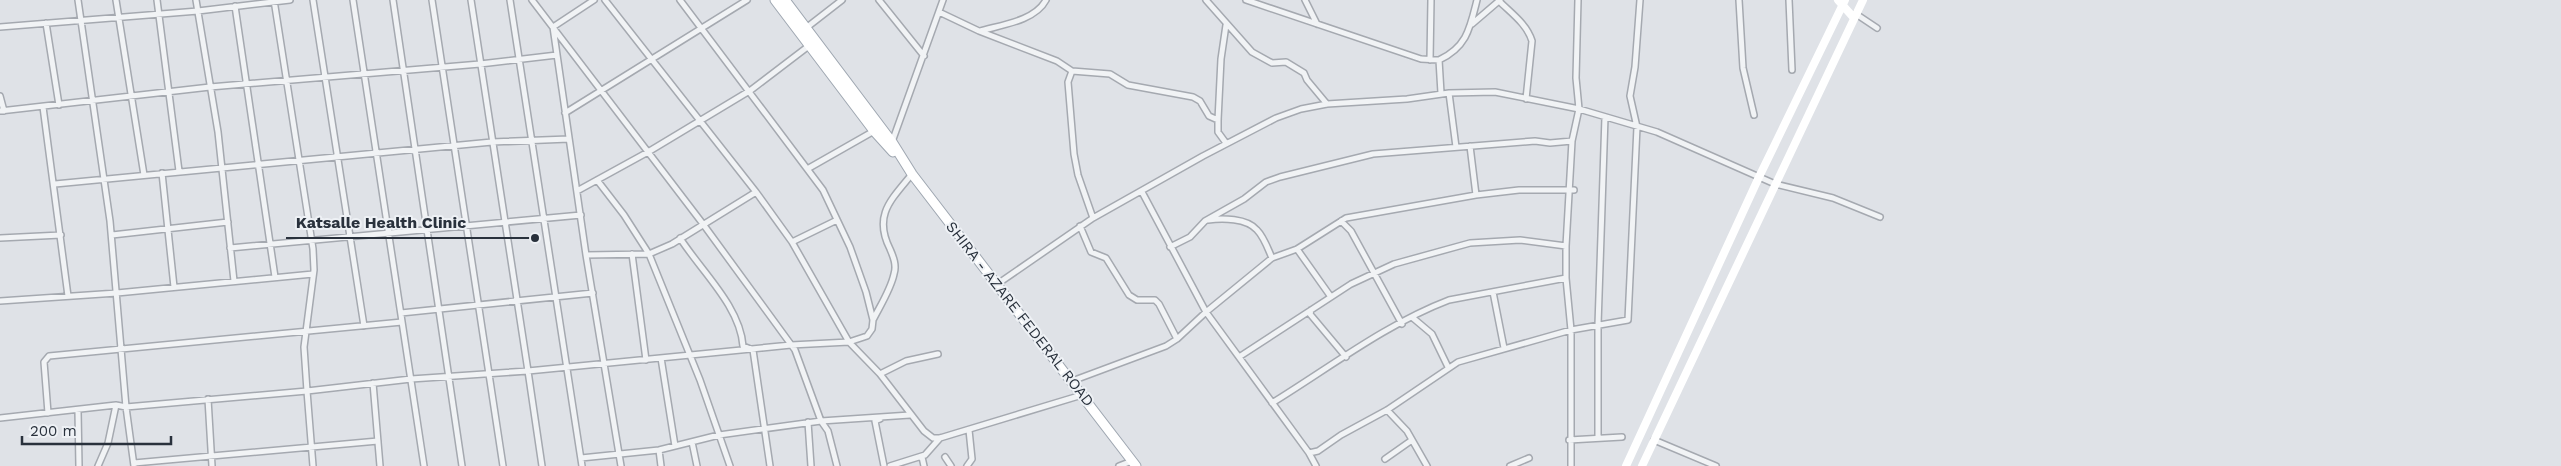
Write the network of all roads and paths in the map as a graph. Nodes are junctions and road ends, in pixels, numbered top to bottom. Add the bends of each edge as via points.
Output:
1 (78, 0) edge
2 (116, 0) edge
3 (157, 0) edge
4 (196, 0) edge
5 (274, 0) edge
6 (290, 0) edge
7 (313, 0) edge
8 (352, 0) edge
9 (393, 0) edge
10 (432, 0) edge
11 (471, 0) edge
12 (510, 0) edge
13 (532, 0) edge
14 (594, 0) edge
15 (605, 0) edge
16 (680, 0) edge
17 (747, 0) edge
18 (775, 0) edge
19 (785, 0) edge
20 (842, 0) edge
21 (879, 0) edge
22 (944, 0) edge
23 (1046, 0) edge
24 (1206, 0) edge
25 (1246, 0) edge
26 (1305, 0) edge
27 (1431, 0) edge
28 (1477, 0) edge
29 (1578, 0) edge
30 (1640, 0) edge
31 (1739, 0) edge
32 (1788, 0) edge
33 (1863, 0) edge
34 (1500, 1) edge
35 (1842, 2) edge
36 (235, 6) junction
37 (198, 11) junction
38 (939, 12) junction
39 (159, 14) junction
40 (1855, 16) junction
41 (119, 17) junction
42 (81, 19) junction
43 (46, 23) junction
44 (1317, 24) junction
45 (1471, 24) junction
46 (1226, 25) junction
47 (0, 27) edge
48 (553, 27) junction
49 (702, 27) junction
50 (806, 28) junction
51 (1877, 28) dead end
52 (979, 31) junction
53 (810, 45) junction
54 (557, 55) junction
55 (924, 56) junction
56 (650, 59) junction
57 (519, 60) junction
58 (1430, 60) junction
59 (1439, 60) junction
60 (480, 64) junction
61 (442, 68) junction
62 (1792, 70) dead end
63 (403, 71) junction
64 (1072, 71) junction
65 (364, 75) junction
66 (324, 78) junction
67 (288, 82) junction
68 (247, 84) junction
69 (210, 87) junction
70 (602, 90) junction
71 (748, 91) junction
72 (169, 92) junction
73 (1441, 93) junction
74 (1449, 93) junction
75 (0, 96) edge
76 (132, 97) junction
77 (1526, 99) junction
78 (93, 102) junction
79 (1327, 104) junction
80 (59, 105) junction
81 (43, 107) junction
82 (1579, 110) junction
83 (2, 111) edge
84 (565, 113) junction
85 (1754, 115) dead end
86 (1605, 117) junction
87 (1218, 120) junction
88 (699, 122) junction
89 (1637, 127) junction
90 (874, 131) junction
91 (569, 139) junction
92 (531, 140) junction
93 (1572, 141) junction
94 (492, 142) junction
95 (892, 142) junction
96 (1226, 143) junction
97 (453, 146) junction
98 (1470, 146) junction
99 (1456, 147) junction
100 (415, 149) junction
101 (648, 152) junction
102 (376, 153) junction
103 (338, 156) junction
104 (300, 160) junction
105 (903, 163) junction
106 (258, 164) junction
107 (222, 167) junction
108 (809, 168) junction
109 (179, 171) junction
110 (162, 173) junction
111 (912, 174) junction
112 (144, 175) junction
113 (1759, 177) junction
114 (104, 178) junction
115 (597, 180) junction
116 (55, 184) junction
117 (1775, 184) junction
118 (1571, 190) junction
119 (577, 191) junction
120 (756, 192) junction
121 (1142, 192) junction
122 (1476, 195) junction
123 (581, 216) junction
124 (1880, 216) dead end
125 (1093, 218) junction
126 (543, 219) junction
127 (837, 220) junction
128 (1205, 220) junction
129 (1341, 221) junction
130 (228, 222) junction
131 (506, 222) junction
132 (703, 224) junction
133 (466, 226) junction
134 (1080, 226) junction
135 (427, 229) junction
136 (168, 230) junction
137 (388, 233) junction
138 (61, 235) junction
139 (112, 235) junction
140 (351, 236) junction
141 (0, 238) edge
142 (680, 238) junction
143 (312, 240) junction
144 (792, 242) junction
145 (270, 244) junction
146 (1566, 246) junction
147 (1170, 247) junction
148 (230, 248) junction
149 (1297, 249) junction
150 (632, 254) junction
151 (649, 254) junction
152 (586, 255) junction
153 (1272, 258) junction
154 (1373, 273) junction
155 (313, 274) junction
156 (275, 277) junction
157 (1566, 278) junction
158 (234, 281) junction
159 (996, 285) junction
160 (174, 287) junction
161 (1492, 292) junction
162 (117, 293) junction
163 (593, 293) junction
164 (68, 296) junction
165 (1331, 297) junction
166 (556, 298) junction
167 (0, 301) edge
168 (519, 302) junction
169 (478, 306) junction
170 (439, 309) junction
171 (1311, 310) junction
172 (1206, 312) junction
173 (401, 313) junction
174 (1413, 318) junction
175 (873, 320) junction
176 (402, 322) junction
177 (1402, 324) junction
178 (1598, 325) junction
179 (364, 326) junction
180 (1571, 330) junction
181 (305, 332) junction
182 (1177, 339) junction
183 (849, 342) junction
184 (790, 345) junction
185 (1504, 348) junction
186 (123, 349) junction
187 (753, 350) junction
188 (938, 354) dead end
189 (690, 356) junction
190 (1239, 357) junction
191 (1346, 357) junction
192 (661, 358) junction
193 (646, 360) junction
194 (604, 364) junction
195 (1448, 367) junction
196 (566, 368) junction
197 (528, 371) junction
198 (489, 374) junction
199 (880, 374) junction
200 (449, 376) junction
201 (411, 379) junction
202 (1072, 381) junction
203 (372, 384) junction
204 (307, 391) junction
205 (1083, 395) junction
206 (208, 400) junction
207 (1272, 403) junction
208 (116, 405) junction
209 (126, 407) junction
210 (1387, 410) junction
211 (78, 411) junction
212 (48, 413) junction
213 (910, 415) junction
214 (892, 416) junction
215 (0, 418) edge
216 (821, 420) junction
217 (808, 422) junction
218 (765, 428) junction
219 (969, 430) junction
220 (719, 436) junction
221 (1622, 437) dead end
222 (933, 438) junction
223 (940, 438) junction
224 (1598, 438) junction
225 (1412, 440) junction
226 (1569, 440) junction
227 (1654, 440) junction
228 (378, 441) junction
229 (692, 442) junction
230 (675, 446) junction
231 (935, 446) junction
232 (311, 447) junction
233 (659, 450) junction
234 (1309, 452) junction
235 (619, 454) junction
236 (211, 456) junction
237 (922, 457) junction
238 (945, 457) dead end
239 (581, 458) junction
240 (1529, 458) dead end
241 (1385, 459) dead end
242 (134, 464) edge
243 (1134, 464) edge
244 (79, 466) edge
245 (98, 466) edge
246 (212, 466) edge
247 (313, 466) edge
248 (380, 466) edge
249 (424, 466) edge
250 (462, 466) edge
251 (503, 466) edge
252 (542, 466) edge
253 (582, 466) edge
254 (621, 466) edge
255 (661, 466) edge
256 (697, 466) edge
257 (730, 466) edge
258 (770, 466) edge
259 (811, 466) edge
260 (837, 466) edge
261 (884, 466) edge
262 (890, 466) edge
263 (924, 466) edge
264 (951, 466) edge
265 (967, 466) edge
266 (1119, 466) edge
267 (1316, 466) edge
268 (1427, 466) edge
269 (1510, 466) edge
270 (1570, 466) edge
271 (1626, 466) edge
272 (1642, 466) edge
273 (1716, 466) edge

1 - 42 street
2 - 41 street
3 - 39 street
4 - 37 street
5 - 6 street
5 - 36 street
5 - 67 street
7 - 66 street
8 - 65 street
9 - 63 street
10 - 61 street
11 - 60 street
12 - 57 street
13 - 48 street
14 - 48 street
15 - 56 street
16 - 49 street
17 - 49 street
18 - 53 main road, SHIRA - AZARE FEDERAL ROAD
19 - 50 main road, SHIRA - AZARE FEDERAL ROAD
20 - 50 street
21 - 55 street
22 - 38 street
23 - 52 street via 1034,13
24 - 46 street
25 - 44 street
26 - 44 street
27 - 58 street
28 - 45 street
29 - 82 street via 1576,78
30 - 89 street via 1630,96
31 - 85 street via 1743,68
32 - 62 street
33 - 40 street
34 - 45 street
34 - 77 street via 1530,33
35 - 40 street
35 - 113 street
36 - 37 street
36 - 68 street
37 - 39 street
37 - 69 street
38 - 52 street
38 - 55 street
39 - 41 street
39 - 72 street
40 - 51 street
40 - 117 street
41 - 42 street
41 - 76 street
42 - 43 street
42 - 78 street
43 - 47 street
43 - 80 street
44 - 58 street
45 - 59 street via 1462,44 1453,54
46 - 79 street via 1252,52 1272,64 1286,62 1304,73
46 - 87 street
48 - 54 street
48 - 70 street
49 - 56 street
49 - 71 street
50 - 95 main road, SHIRA - AZARE FEDERAL ROAD
52 - 64 street via 1057,61
53 - 71 street
53 - 90 main road, SHIRA - AZARE FEDERAL ROAD
54 - 57 street
54 - 84 street
55 - 95 street
56 - 70 street
56 - 88 street
57 - 60 street
57 - 92 street
58 - 59 street
59 - 73 street
60 - 61 street
60 - 94 street
61 - 63 street
61 - 97 street
63 - 65 street
63 - 100 street
64 - 87 street via 1110,74 1128,85 1193,98 1200,101 1209,116
64 - 125 street via 1068,82 1074,154
65 - 66 street
65 - 102 street
66 - 67 street
66 - 103 street
67 - 68 street
67 - 104 street
68 - 69 street
68 - 106 street
69 - 72 street
69 - 107 street
70 - 84 street
70 - 101 street
71 - 88 street
71 - 108 street
72 - 76 street
72 - 109 street
73 - 74 street
73 - 79 street via 1407,99
74 - 77 street via 1495,92
74 - 99 street
75 - 83 street
76 - 78 street
76 - 112 street
77 - 82 street
78 - 80 street
78 - 114 street
79 - 96 street via 1284,115
80 - 81 street
81 - 83 street
81 - 116 street
82 - 86 street
82 - 93 street
84 - 91 street
86 - 89 street
86 - 178 street
87 - 96 street via 1218,132
88 - 101 street
88 - 120 street
89 - 113 street via 1657,132
89 - 178 street via 1629,317 1628,320
90 - 105 main road, SHIRA - AZARE FEDERAL ROAD
90 - 108 street
91 - 92 street
91 - 119 street
92 - 94 street
92 - 126 street
93 - 98 street
93 - 118 street
94 - 97 street
94 - 131 street
95 - 105 main road, SHIRA - AZARE FEDERAL ROAD
96 - 121 street
97 - 100 street
97 - 133 street
98 - 99 street
98 - 122 street
99 - 128 street via 1373,154 1280,177 1266,182 1244,199
100 - 102 street
100 - 135 street
101 - 115 street
101 - 132 street
102 - 103 street
102 - 137 street
103 - 104 street
103 - 140 street
104 - 106 street
104 - 143 street
105 - 111 main road, SHIRA - AZARE FEDERAL ROAD
106 - 107 street
106 - 145 street
107 - 109 street
107 - 130 street
108 - 127 street
109 - 110 street
110 - 112 street
110 - 136 street
111 - 159 main road, SHIRA - AZARE FEDERAL ROAD
111 - 175 street via 883,217 882,234 894,258 894,275
112 - 114 street
113 - 117 street
113 - 271 street
114 - 116 street
114 - 139 street
115 - 119 street
115 - 151 street
116 - 138 street
117 - 124 street via 1833,198
117 - 227 street
118 - 122 street via 1519,190
118 - 146 street
119 - 123 street
120 - 132 street
120 - 144 street
121 - 125 street
121 - 147 street
122 - 129 street via 1357,214
123 - 126 street
123 - 152 street
125 - 134 street
126 - 131 street
126 - 166 street
127 - 144 street
127 - 175 street via 866,292
128 - 147 street via 1190,237
128 - 153 street via 1251,224 1258,230
129 - 149 street
129 - 154 street via 1351,231
130 - 136 street
130 - 148 street
131 - 133 street
131 - 168 street
132 - 142 street
132 - 184 street
133 - 135 street
133 - 169 street
134 - 159 street
134 - 182 street via 1091,252 1106,258 1129,295 1137,300 1155,300 1159,304
135 - 137 street
135 - 170 street
136 - 139 street
136 - 160 street
137 - 140 street
137 - 173 street
138 - 141 street
138 - 164 street
139 - 162 street
140 - 143 street
140 - 179 street
142 - 151 street
142 - 187 street via 733,314 742,334 742,346
143 - 145 street
143 - 155 street
144 - 183 street
145 - 148 street
145 - 156 street
146 - 154 street via 1520,240 1470,243
146 - 157 street
147 - 172 street
148 - 158 street
149 - 153 street
149 - 165 street
150 - 151 street
150 - 152 street
150 - 193 street
151 - 189 street
152 - 163 street
153 - 172 street
154 - 165 street
154 - 177 street
155 - 156 street
155 - 181 street
156 - 158 street
157 - 161 street
157 - 180 street
158 - 160 street
159 - 202 main road, SHIRA - AZARE FEDERAL ROAD
160 - 162 street
161 - 174 street via 1449,300
161 - 185 street
162 - 164 street
162 - 186 street
163 - 166 street
163 - 194 street
164 - 167 street
165 - 171 street
166 - 168 street
166 - 196 street
168 - 169 street
168 - 197 street
169 - 170 street
169 - 198 street
170 - 173 street
170 - 200 street
171 - 190 street
171 - 191 street via 1310,314
172 - 182 street
172 - 190 street
173 - 176 street
174 - 177 street
174 - 195 street via 1432,334
175 - 183 street via 867,336
176 - 179 street
176 - 201 street
177 - 191 street
178 - 180 street
178 - 224 street
179 - 181 street
180 - 185 street
180 - 226 street
181 - 186 street
181 - 204 street
182 - 202 street
183 - 184 street
183 - 199 street
184 - 187 street
184 - 216 street via 799,357
185 - 195 street
186 - 209 street
186 - 212 street via 45,358
187 - 189 street
187 - 218 street
188 - 199 street via 906,361
189 - 192 street
189 - 220 street
190 - 207 street
191 - 207 street
192 - 193 street
192 - 230 street
193 - 194 street
194 - 196 street
194 - 235 street
195 - 210 street
196 - 197 street
196 - 239 street
197 - 198 street
197 - 252 street
198 - 200 street
198 - 251 street
199 - 213 street
200 - 201 street
200 - 250 street
201 - 203 street
201 - 249 street
202 - 205 main road, SHIRA - AZARE FEDERAL ROAD
203 - 204 street
203 - 228 street
204 - 206 street
204 - 232 street
205 - 219 street
205 - 243 main road, SHIRA - AZARE FEDERAL ROAD
206 - 209 street
206 - 236 street
207 - 234 street
208 - 209 street
208 - 211 street
208 - 245 street via 108,444
209 - 242 street
210 - 225 street
210 - 234 street via 1318,451
211 - 212 street
211 - 244 street
212 - 215 street
213 - 214 street
213 - 222 street
214 - 216 street
214 - 261 street via 875,421
216 - 217 street
216 - 260 street via 831,441
217 - 218 street
217 - 259 street
218 - 220 street
218 - 258 street
219 - 223 street
219 - 265 street via 972,459
220 - 229 street
220 - 257 street
221 - 224 street
222 - 223 street
222 - 231 street
223 - 231 street
224 - 226 street
225 - 241 street
225 - 268 street
226 - 270 street
227 - 272 street
227 - 273 street
228 - 232 street
228 - 248 street
229 - 230 street
229 - 256 street
230 - 233 street
231 - 237 street
232 - 236 street
232 - 247 street
233 - 235 street
233 - 255 street
234 - 267 street
235 - 239 street
235 - 254 street
236 - 242 street
236 - 246 street
237 - 262 street
237 - 263 street
238 - 264 street
239 - 253 street
240 - 269 street
243 - 266 street

